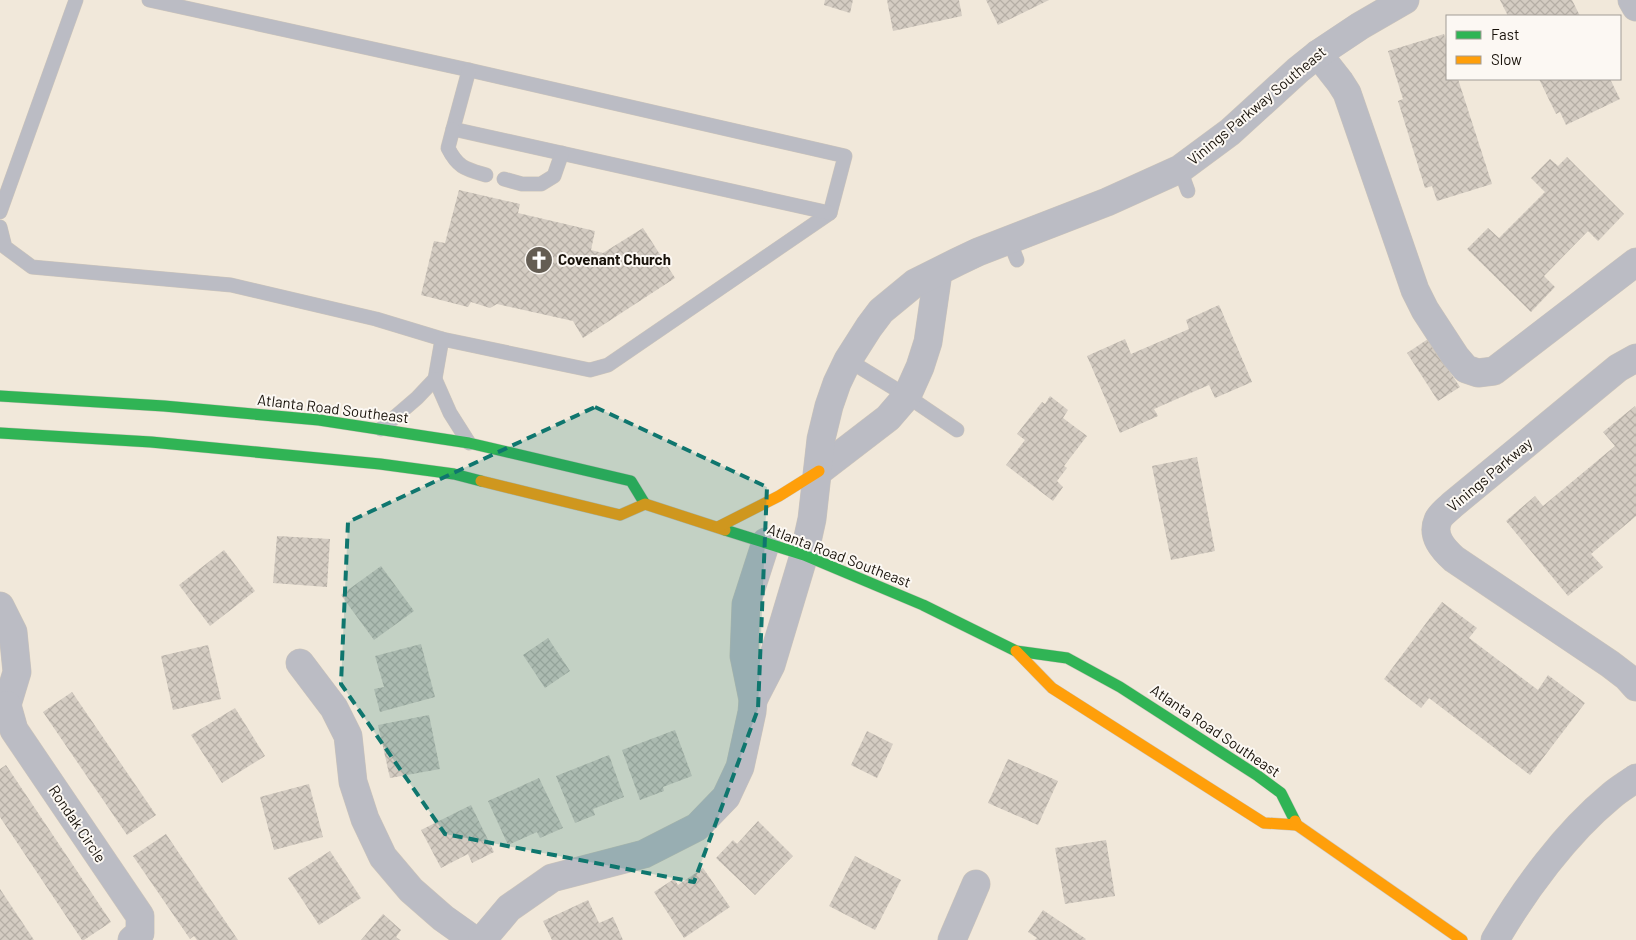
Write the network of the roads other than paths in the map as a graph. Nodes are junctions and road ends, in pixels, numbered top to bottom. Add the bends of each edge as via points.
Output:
1 (76, 0) edge
2 (149, 0) edge
3 (1404, 0) edge
4 (1632, 0) edge
5 (1636, 7) edge
6 (1318, 54) junction
7 (469, 70) junction
8 (453, 129) junction
9 (562, 153) junction
10 (486, 175) dead end
11 (504, 179) dead end
12 (0, 212) edge
13 (830, 213) junction
14 (0, 227) edge
15 (1636, 262) edge
16 (938, 273) junction
17 (442, 339) junction
18 (1636, 358) edge
19 (848, 360) junction
20 (435, 379) junction
21 (907, 396) junction
22 (2, 397) edge
23 (381, 429) junction
24 (957, 430) dead end
25 (0, 433) edge
26 (469, 443) junction
27 (818, 471) junction
28 (645, 504) junction
29 (718, 527) junction
30 (766, 542) junction
31 (804, 555) junction
32 (0, 606) edge
33 (1016, 651) junction
34 (300, 663) dead end
35 (1636, 687) edge
36 (753, 700) junction
37 (4, 707) edge
38 (1633, 777) edge
39 (1297, 825) junction
40 (976, 884) dead end
41 (132, 940) edge
42 (474, 940) edge
43 (482, 940) edge
44 (952, 940) edge
45 (1462, 940) edge
46 (1495, 940) edge

1 - 12 lane
2 - 7 lane
3 - 6 street, Vinings Parkway Southeast
4 - 5 street
6 - 15 street via 1347,94 1415,290 1436,328 1466,369 1478,373 1494,371
6 - 16 street, Vinings Parkway Southeast via 1230,132 1184,180 1099,206 1013,250 971,255
7 - 8 lane
7 - 13 lane via 845,156
8 - 9 lane
8 - 10 lane via 448,148 453,159 464,169
9 - 11 lane via 554,176 540,184
9 - 13 lane
13 - 17 lane via 608,365 590,370
14 - 17 lane via 5,247 32,267 232,285 376,319
16 - 19 street, Vinings Parkway Southeast via 915,283 881,311
16 - 21 street via 928,342
17 - 20 lane
18 - 35 street, Vinings Parkway via 1618,368 1452,505 1438,520 1436,535 1443,549 1454,559 1610,664
19 - 21 lane
19 - 27 street, Vinings Parkway Southeast via 829,406
20 - 23 lane
20 - 26 lane via 450,413
21 - 24 lane
21 - 27 street via 888,418
22 - 23 main road, Atlanta Road Southeast via 164,406 320,420
23 - 26 main road, Atlanta Road Southeast
25 - 28 main road via 151,442 380,464 454,474 620,515
26 - 28 main road, Atlanta Road Southeast via 631,481
27 - 29 main road via 779,496
27 - 31 street, Vinings Parkway Southeast
28 - 29 main road, Atlanta Road Southeast
29 - 30 main road, Atlanta Road Southeast
30 - 31 main road, Atlanta Road Southeast
30 - 36 street via 746,604 744,656
31 - 33 main road, Atlanta Road Southeast via 923,605
31 - 36 street, Vinings Parkway Southeast via 771,665
32 - 37 street, Rondak Circle via 13,632 17,672
33 - 39 main road, Atlanta Road Southeast via 1052,688 1264,824
33 - 39 main road, Atlanta Road Southeast via 1067,658 1120,687 1281,793
34 - 42 street via 334,708 348,736 353,782 365,819 384,857 411,890
36 - 43 street via 740,767 726,797 697,827 644,854 552,878 509,908
37 - 41 street, Rondak Circle via 14,730 140,916 140,933
38 - 46 street via 1575,830 1511,912
39 - 45 main road, Atlanta Road Southeast
40 - 44 street

